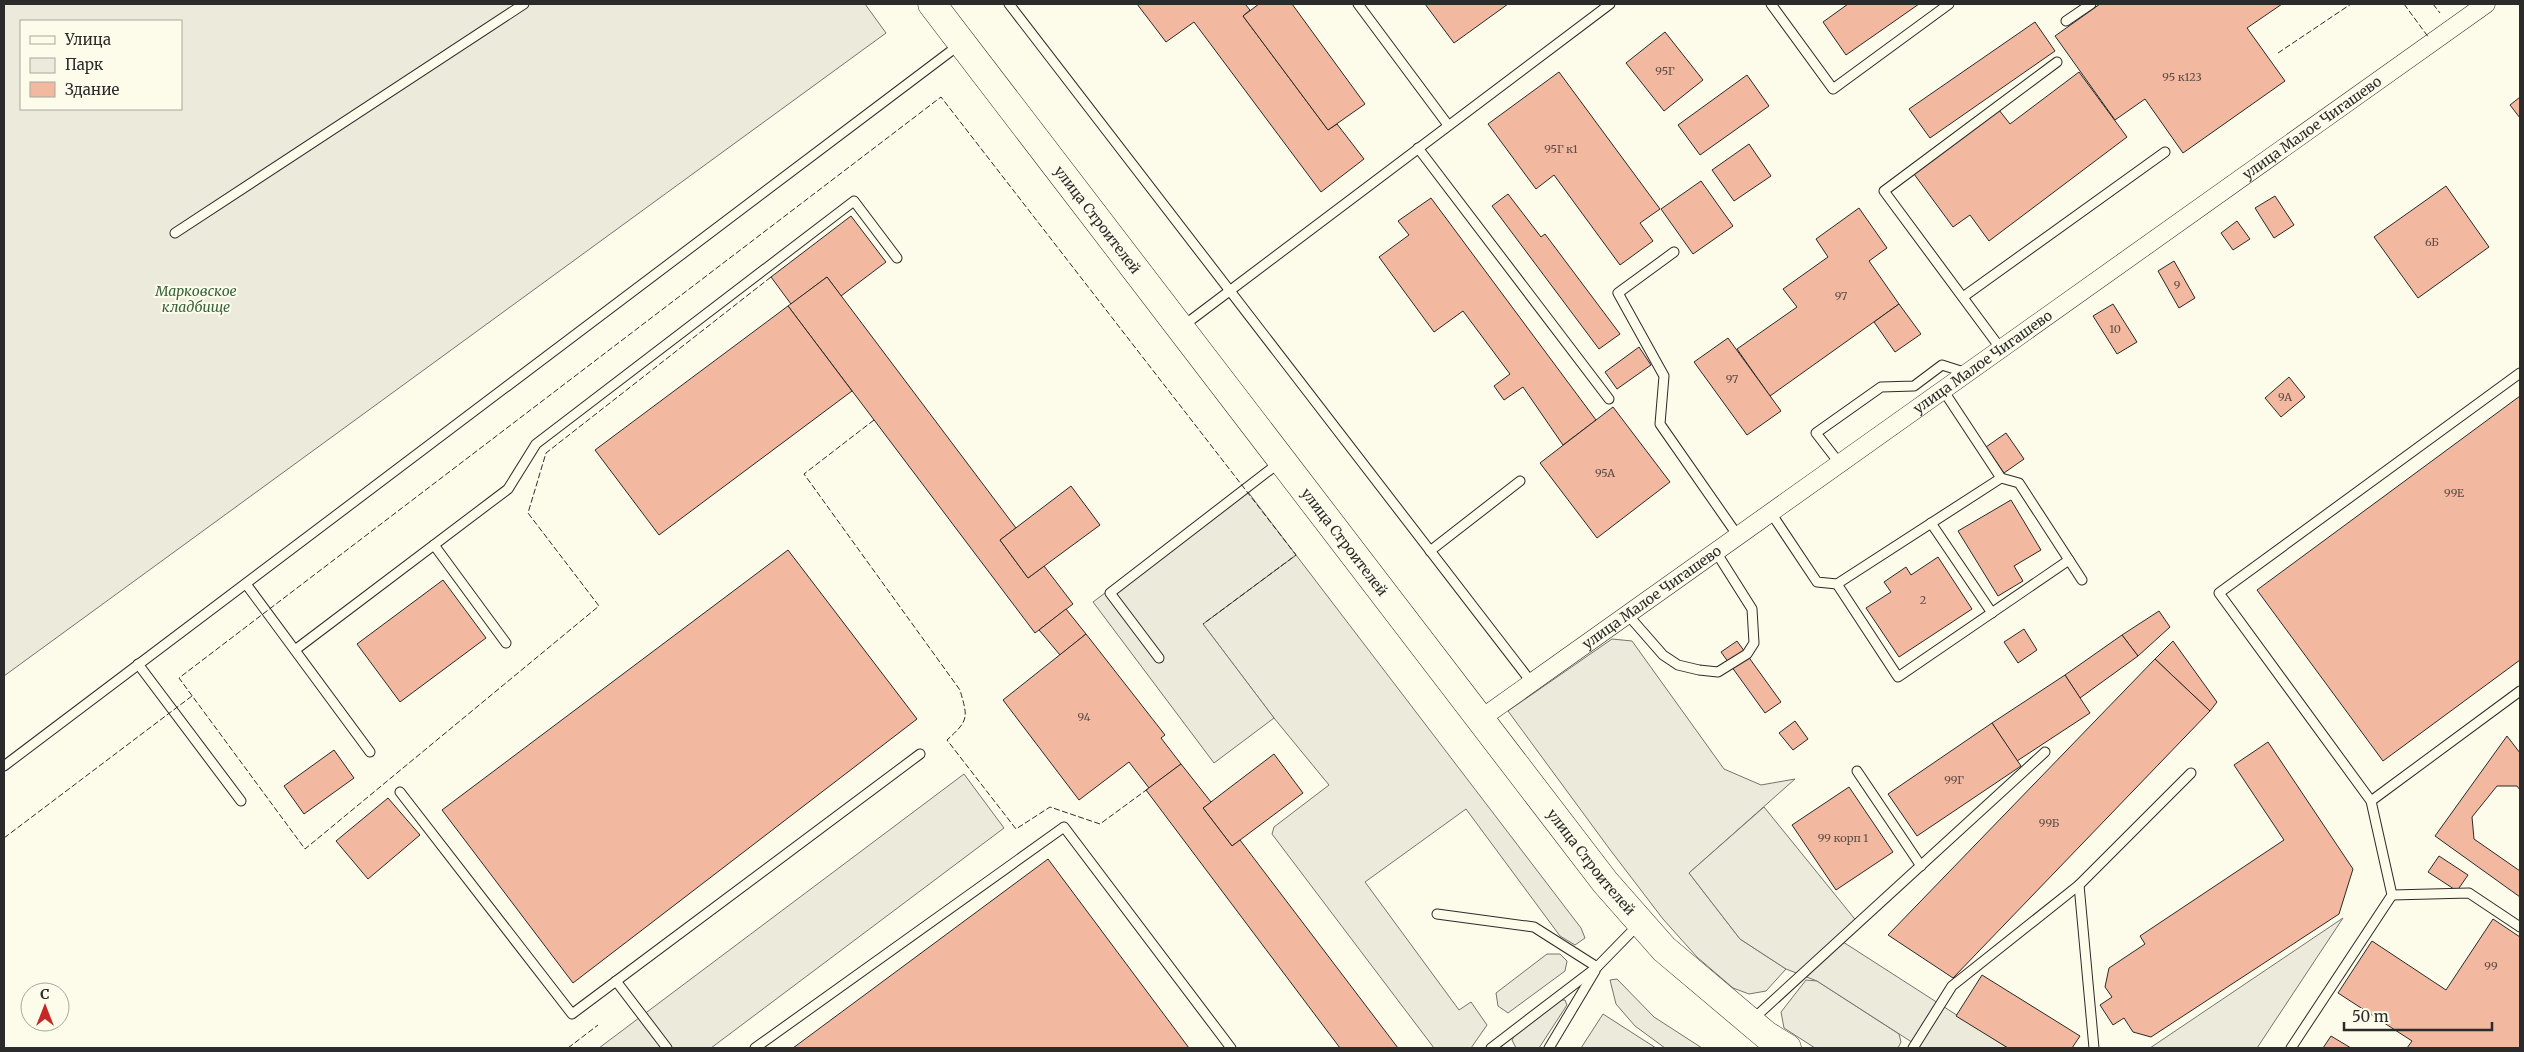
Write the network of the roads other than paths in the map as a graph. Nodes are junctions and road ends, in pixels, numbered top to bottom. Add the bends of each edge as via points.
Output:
1 (524, 4) edge
2 (932, 4) edge
3 (1009, 4) edge
4 (1358, 4) edge
5 (1610, 4) edge
6 (1771, 4) edge
7 (1949, 4) edge
8 (2091, 4) edge
9 (2486, 4) edge
10 (2066, 21) dead end
11 (962, 43) junction
12 (2058, 62) dead end
13 (1448, 125) junction
14 (1418, 148) junction
15 (2165, 152) dead end
16 (175, 233) dead end
17 (1674, 252) dead end
18 (897, 258) dead end
19 (1229, 290) junction
20 (1963, 297) junction
21 (1181, 328) junction
22 (2001, 349) junction
23 (1967, 373) junction
24 (2520, 373) edge
25 (1943, 390) junction
26 (1609, 399) dead end
27 (1282, 460) junction
28 (1840, 464) junction
29 (2001, 478) junction
30 (1520, 481) dead end
31 (1771, 513) junction
32 (1931, 523) junction
33 (1738, 536) junction
34 (434, 545) junction
35 (1430, 551) junction
36 (1716, 552) junction
37 (2070, 560) junction
38 (2082, 580) dead end
39 (246, 584) junction
40 (1837, 584) junction
41 (1992, 612) junction
42 (1628, 614) junction
43 (506, 643) dead end
44 (295, 650) junction
45 (1159, 658) dead end
46 (138, 664) junction
47 (1532, 683) junction
48 (2520, 691) edge
49 (1479, 720) junction
50 (370, 752) dead end
51 (2046, 752) dead end
52 (920, 754) dead end
53 (4, 766) edge
54 (1858, 771) dead end
55 (2191, 773) dead end
56 (400, 792) dead end
57 (2371, 800) junction
58 (241, 801) dead end
59 (1921, 866) junction
60 (2079, 885) junction
61 (2392, 895) junction
62 (1438, 914) dead end
63 (1641, 922) junction
64 (2520, 927) edge
65 (1597, 967) junction
66 (616, 981) junction
67 (1750, 1022) junction
68 (667, 1048) edge
69 (755, 1048) edge
70 (1231, 1048) edge
71 (1491, 1048) edge
72 (1549, 1048) edge
73 (1787, 1048) edge
74 (1913, 1048) edge
75 (2094, 1048) edge
76 (2291, 1048) edge

1 - 16 lane
2 - 11 main road, улица Строителей
3 - 19 lane
4 - 13 lane
5 - 13 lane
6 - 7 lane via 1833,89
8 - 10 lane
9 - 22 street, улица Малое Чигашево
11 - 21 main road, улица Строителей
11 - 39 lane
12 - 20 lane via 1884,191
13 - 14 lane
14 - 19 lane
14 - 26 lane
15 - 20 lane
17 - 33 lane via 1618,293 1664,376 1660,424
18 - 34 lane via 854,201 536,444 508,489
19 - 21 lane
19 - 35 lane
20 - 22 lane
21 - 27 main road, улица Строителей
22 - 23 street, улица Малое Чигашево
23 - 25 street, улица Малое Чигашево
23 - 28 lane via 1942,365 1914,386 1882,387 1816,433
24 - 57 lane via 2219,593
25 - 28 street, улица Малое Чигашево
25 - 29 lane
27 - 45 lane via 1110,593
27 - 49 main road, улица Строителей
28 - 31 street, улица Малое Чигашево
29 - 32 lane
29 - 37 lane via 2019,483
30 - 35 lane
31 - 33 street, улица Малое Чигашево
31 - 40 lane via 1818,582
32 - 40 lane
32 - 41 lane
33 - 36 street, улица Малое Чигашево
34 - 43 lane
34 - 44 lane
35 - 47 lane
36 - 42 street, улица Малое Чигашево
36 - 42 lane via 1752,609 1754,643 1736,662 1718,672 1678,665 1663,655
37 - 38 lane
37 - 41 lane
39 - 44 lane
39 - 46 lane
40 - 41 lane via 1898,677
42 - 47 street, улица Малое Чигашево
44 - 50 lane
46 - 53 lane
46 - 58 lane
47 - 49 street, улица Малое Чигашево
48 - 57 lane
49 - 63 main road, улица Строителей via 1605,882
51 - 59 lane
52 - 66 lane
54 - 59 lane
55 - 60 lane
56 - 66 lane via 572,1014
57 - 61 lane
59 - 67 lane
60 - 74 lane via 1952,986
60 - 75 lane
61 - 64 lane via 2470,893
61 - 76 lane
62 - 65 lane via 1534,927
63 - 65 lane
63 - 67 main road, улица Строителей via 1664,949
65 - 71 lane
65 - 72 lane
66 - 68 lane
67 - 73 main road, улица Строителей
69 - 70 lane via 1064,827

